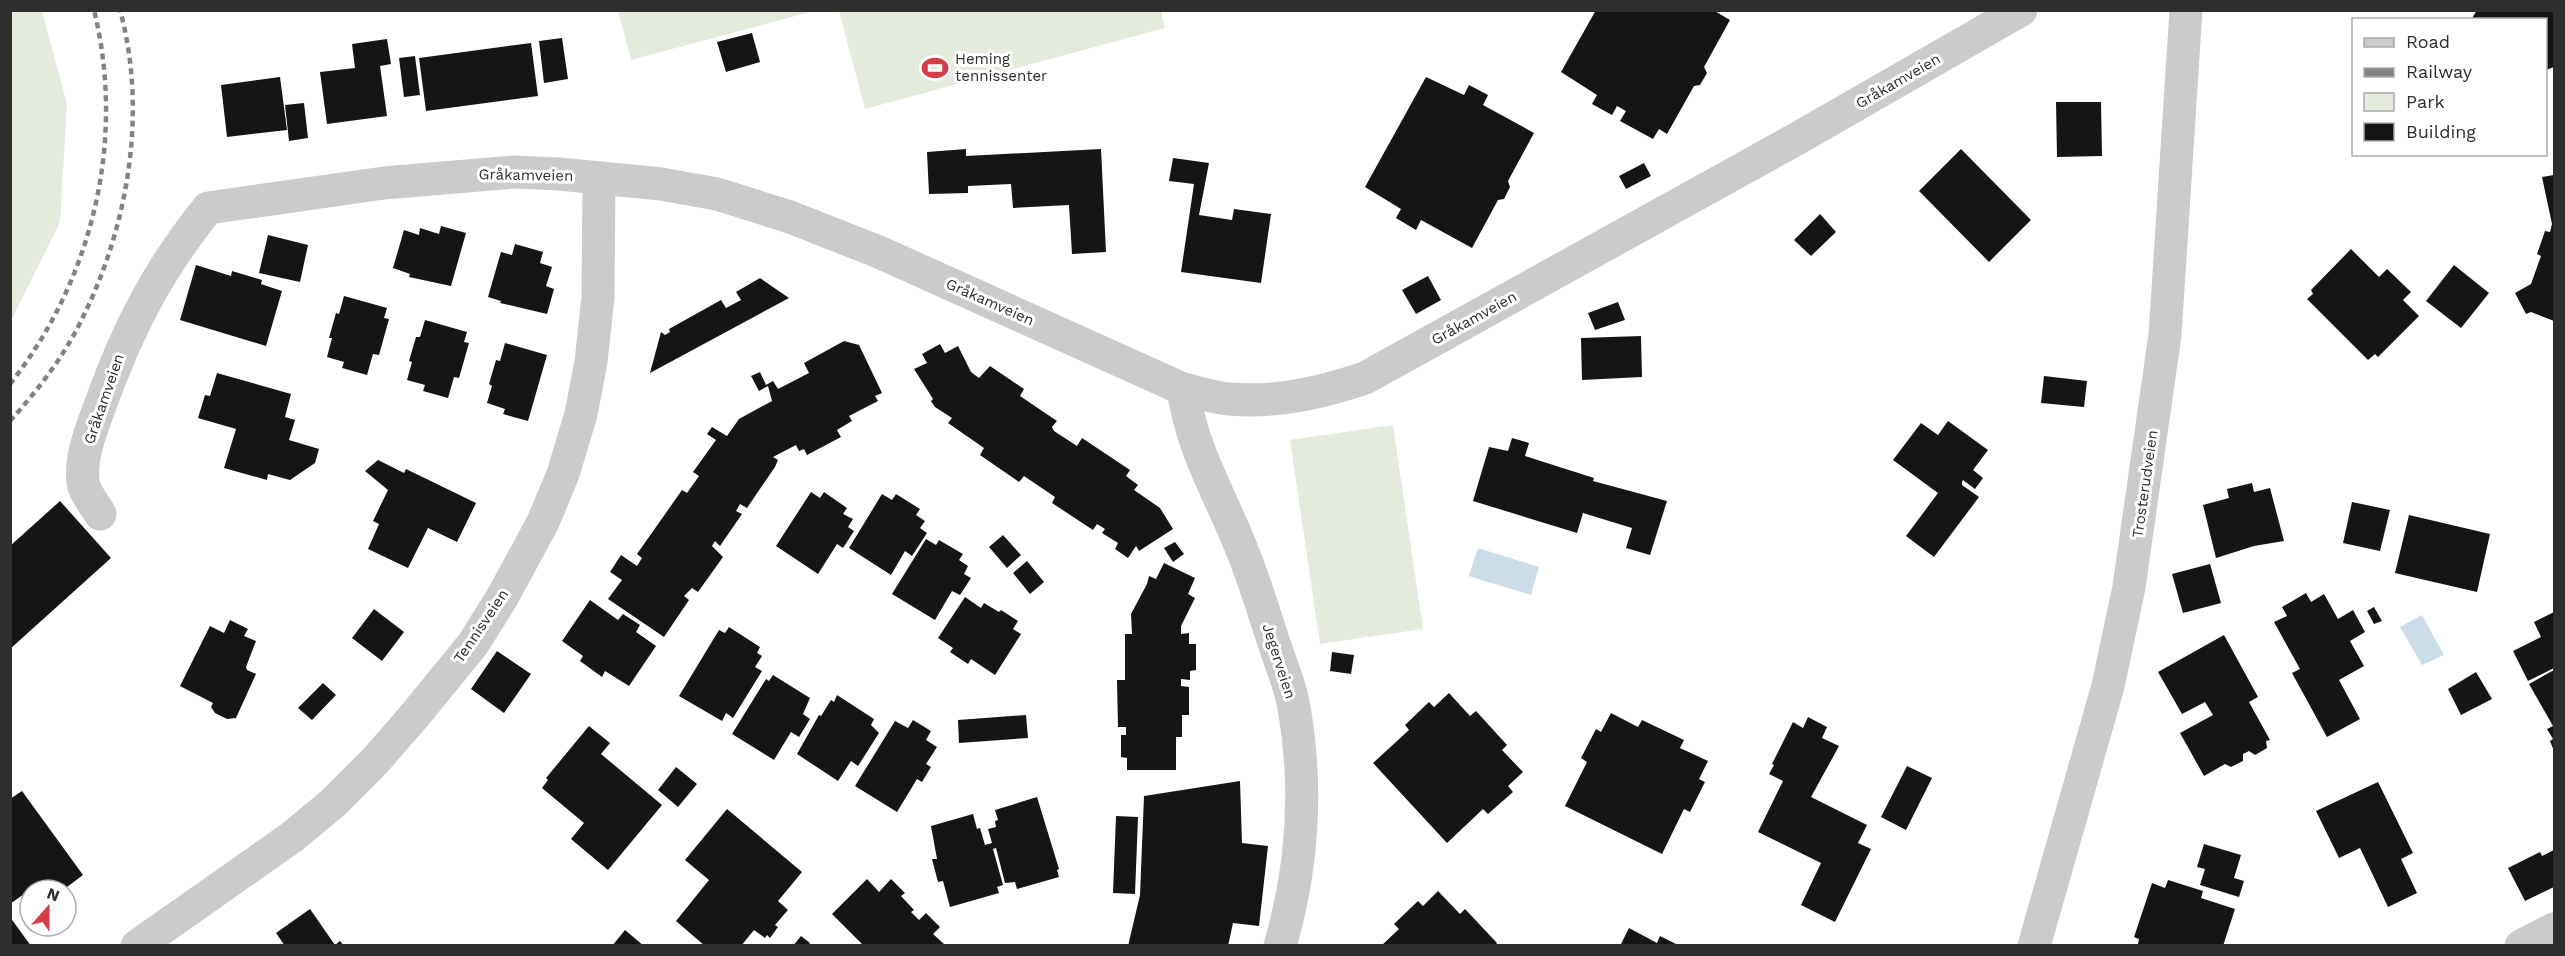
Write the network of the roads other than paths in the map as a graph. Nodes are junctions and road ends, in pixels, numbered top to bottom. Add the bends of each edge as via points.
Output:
1 (2021, 10) edge
2 (2186, 10) edge
3 (599, 178) junction
4 (1183, 389) junction
5 (100, 514) dead end
6 (2554, 929) edge
7 (137, 945) edge
8 (1280, 945) edge
9 (2034, 945) edge
10 (2521, 945) edge

1 - 4 street, Gråkamveien via 1365,378 1323,392 1268,400 1226,399
2 - 9 street, Trosterudveien via 2165,335 2129,587 2108,686
3 - 4 street, Gråkamveien via 717,194 790,217 879,252
3 - 5 street, Gråkamveien via 514,172 464,175 208,208 177,248 138,314 92,427 83,462 83,485
3 - 7 street, Tennisveien via 598,297 581,414 547,513 503,596 473,644 437,688 333,803 292,837
4 - 8 street, Jegerveien via 1196,448 1244,554 1293,700 1301,756 1302,816 1298,865
6 - 10 street

